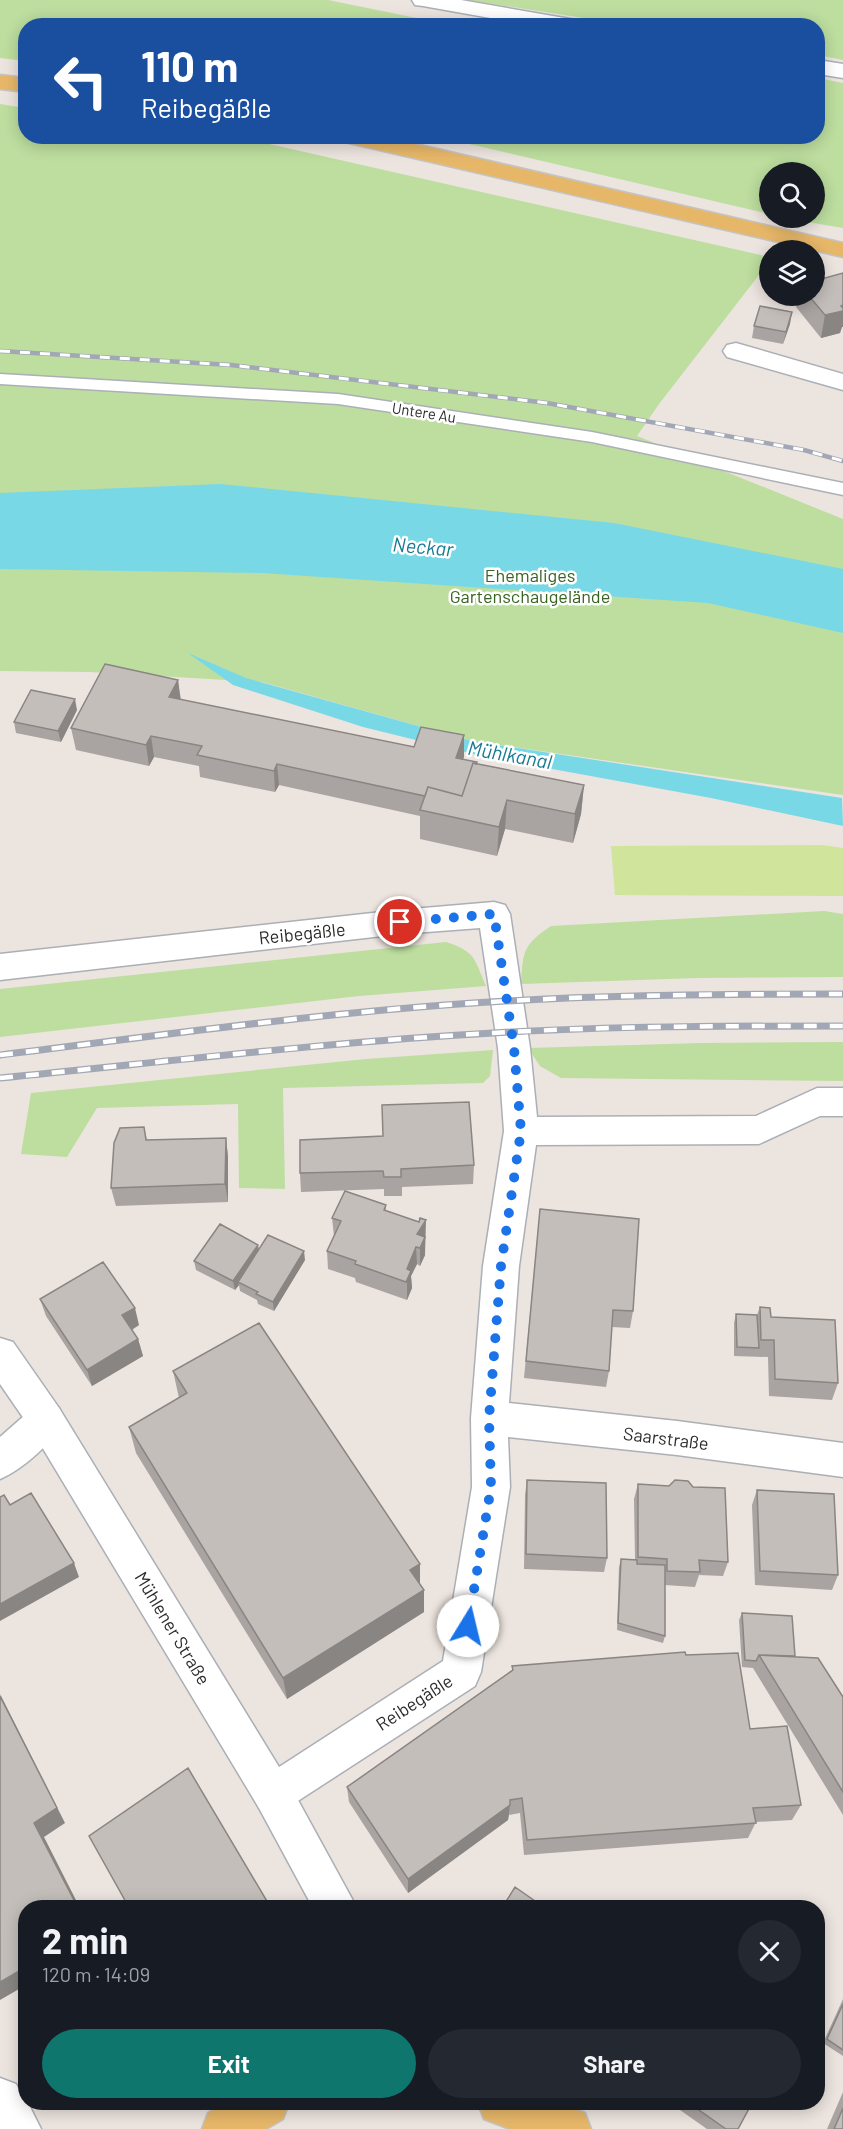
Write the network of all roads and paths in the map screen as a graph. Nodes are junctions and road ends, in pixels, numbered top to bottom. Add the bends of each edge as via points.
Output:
1 (423, 0) edge
2 (529, 18) edge
3 (825, 68) edge
4 (843, 71) edge
5 (0, 82) edge
6 (18, 84) edge
7 (384, 144) edge
8 (843, 250) edge
9 (736, 351) dead end
10 (0, 380) edge
11 (843, 382) edge
12 (843, 489) edge
13 (0, 967) edge
14 (843, 1102) edge
15 (521, 1131) junction
16 (0, 1354) edge
17 (489, 1418) junction
18 (46, 1420) junction
19 (843, 1460) edge
20 (0, 1461) edge
21 (273, 1794) junction
22 (332, 1900) edge
23 (0, 2100) edge
24 (255, 2110) edge
25 (519, 2110) edge
26 (19, 2129) edge
27 (224, 2129) edge
28 (569, 2129) edge

1 - 2 street
3 - 4 street
5 - 6 main road
7 - 8 main road
9 - 11 street
10 - 12 lane, Untere Au via 339,399 592,437
13 - 15 street, Reibegäßle via 494,914 514,1048
14 - 15 street via 817,1102 759,1130
15 - 17 street, Reibegäßle via 501,1266
16 - 18 street, Mühlener Straße
17 - 19 street, Saarstraße
17 - 21 street, Reibegäßle via 491,1487 461,1672
18 - 20 street
18 - 21 street, Mühlener Straße
21 - 22 street, Mühlener Straße
23 - 26 street
24 - 27 main road
25 - 28 main road

